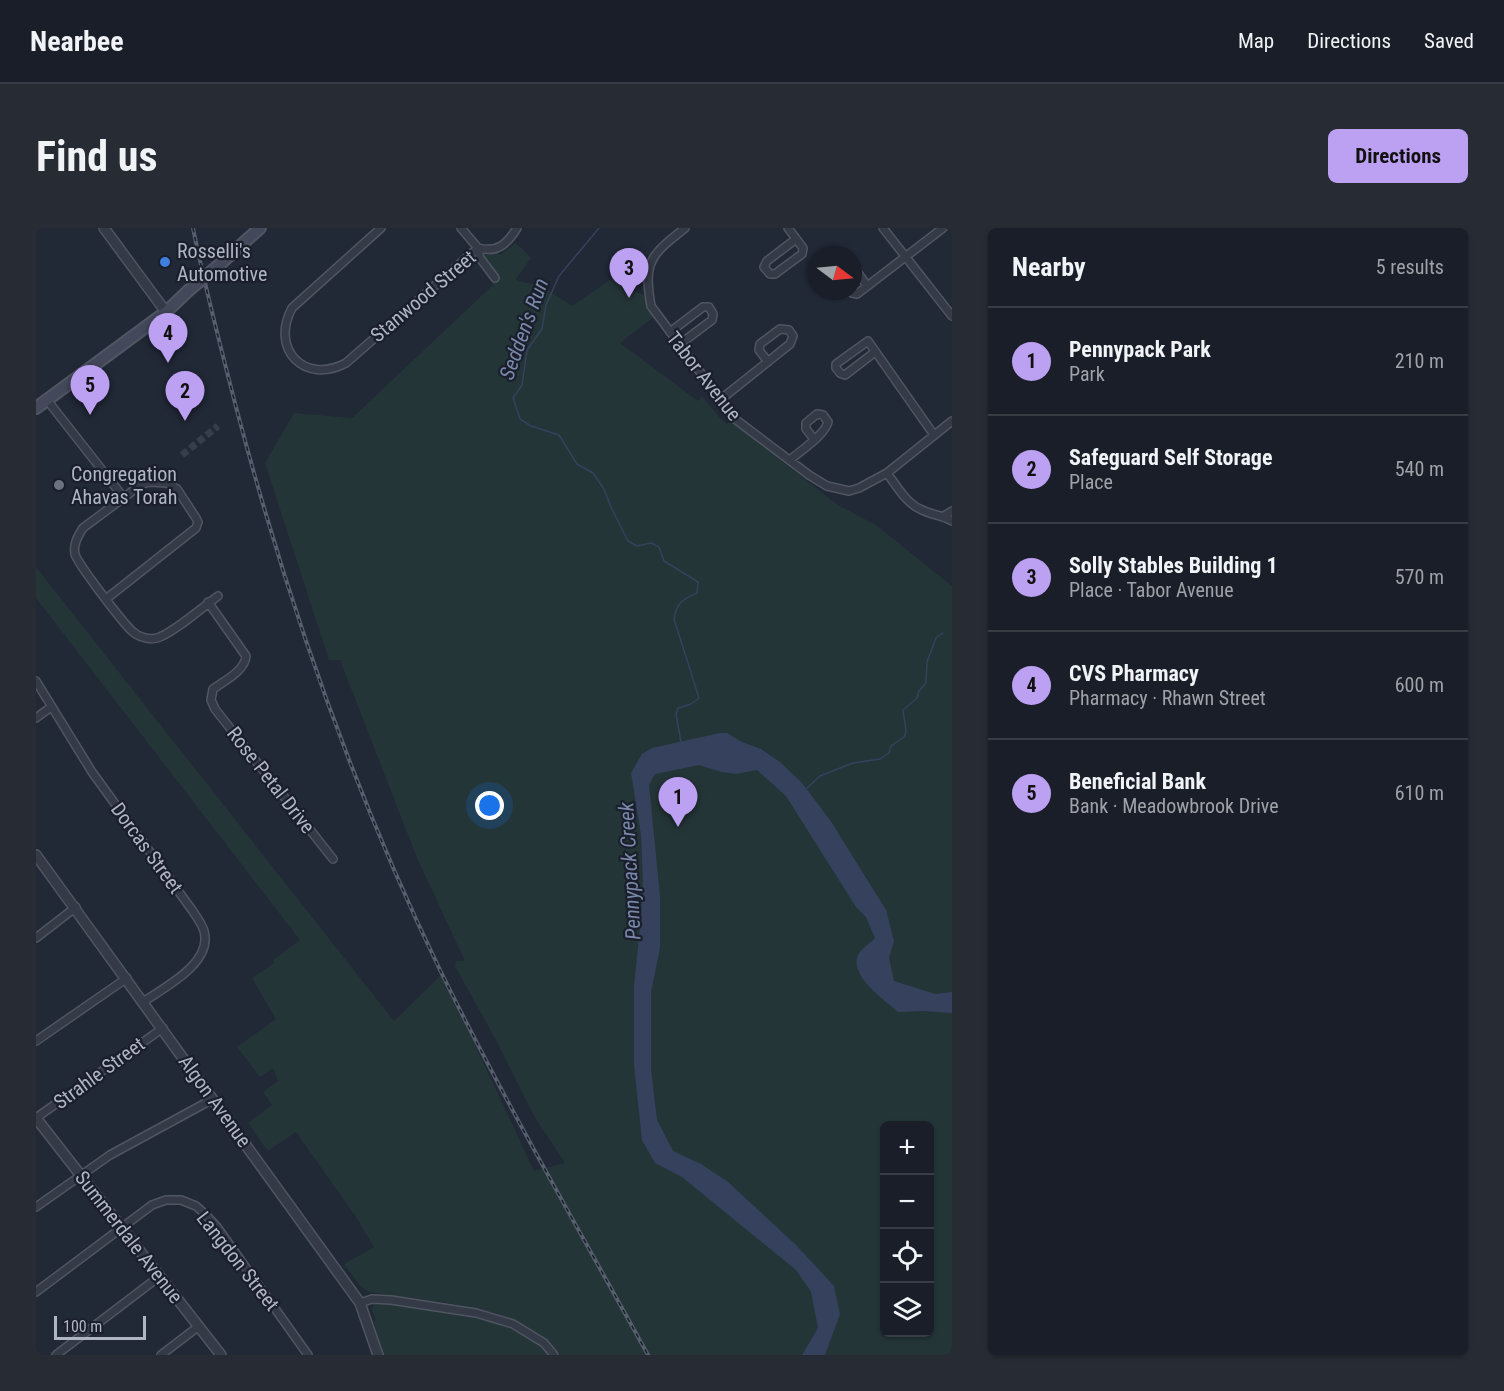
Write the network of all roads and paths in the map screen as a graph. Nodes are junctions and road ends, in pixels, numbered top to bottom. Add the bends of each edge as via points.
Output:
1 (104, 228) edge
2 (260, 228) edge
3 (381, 228) edge
4 (461, 228) edge
5 (517, 228) edge
6 (685, 228) edge
7 (788, 228) edge
8 (883, 228) edge
9 (943, 228) edge
10 (796, 239) junction
11 (478, 248) junction
12 (906, 257) junction
13 (495, 278) dead end
14 (862, 280) edge
15 (867, 286) junction
16 (862, 290) edge
17 (166, 312) junction
18 (952, 316) edge
19 (670, 333) junction
20 (680, 344) junction
21 (875, 352) junction
22 (768, 362) junction
23 (47, 400) junction
24 (720, 400) junction
25 (36, 408) edge
26 (952, 421) edge
27 (934, 435) junction
28 (814, 439) dead end
29 (790, 460) junction
30 (887, 473) junction
31 (124, 498) junction
32 (952, 511) edge
33 (944, 516) junction
34 (952, 521) edge
35 (218, 596) dead end
36 (106, 599) junction
37 (208, 602) junction
38 (36, 681) edge
39 (51, 707) junction
40 (36, 718) edge
41 (36, 855) edge
42 (333, 859) dead end
43 (76, 907) junction
44 (36, 938) edge
45 (127, 978) junction
46 (143, 1002) junction
47 (162, 1028) junction
48 (36, 1041) edge
49 (213, 1099) junction
50 (36, 1118) edge
51 (81, 1175) junction
52 (36, 1207) edge
53 (122, 1228) junction
54 (160, 1276) junction
55 (36, 1292) edge
56 (360, 1303) junction
57 (199, 1326) junction
58 (56, 1355) edge
59 (160, 1355) edge
60 (221, 1355) edge
61 (308, 1355) edge
62 (378, 1355) edge
63 (554, 1355) edge

1 - 17 street
2 - 17 main road, bridge
3 - 11 street, Stanwood Street via 287,316 287,348 301,365 328,370 346,363
4 - 11 street
5 - 11 street, Stanwood Street via 501,248
6 - 19 street, Tabor Avenue via 659,249 650,263 647,284 651,306
7 - 10 street
8 - 12 street
9 - 12 street
10 - 10 street via 802,254 770,274 764,267 767,261
11 - 13 street via 480,258
12 - 15 street
12 - 18 street
14 - 15 street
15 - 16 street
17 - 23 main road
19 - 20 street, Tabor Avenue
19 - 20 street via 703,307 708,308 713,314 711,320
20 - 24 street, Tabor Avenue
21 - 21 street via 846,375 836,368 868,341
21 - 27 street
22 - 22 street via 790,344 793,336 789,330 780,329 760,344 759,350
22 - 24 street
23 - 25 main road
23 - 31 street
24 - 29 street, Tabor Avenue via 735,419
26 - 27 street
27 - 30 street
28 - 29 street
29 - 30 street, Tabor Avenue via 827,486 849,491
30 - 33 street via 918,509
31 - 36 street via 83,528 75,546 78,563
31 - 36 street via 142,484 167,483 177,489 198,522 192,533
32 - 33 street
33 - 34 street
35 - 37 street
36 - 37 street via 132,632 157,638
37 - 42 street, Rose Petal Drive via 246,656 241,668 213,689 214,709
38 - 39 street, Dorcas Street
39 - 40 street
39 - 46 street, Dorcas Street via 204,930 203,952 194,966
41 - 43 street, Algon Avenue
43 - 44 street
43 - 45 street, Algon Avenue
45 - 46 street, Algon Avenue
45 - 48 street
46 - 47 street, Algon Avenue
47 - 49 street, Algon Avenue
47 - 50 street, Strahle Street
49 - 51 street
49 - 56 street, Algon Avenue
50 - 51 street, Summerdale Avenue
51 - 52 street
51 - 53 street, Summerdale Avenue
53 - 54 street, Summerdale Avenue
53 - 55 street, Langdon Street
53 - 61 street, Langdon Street via 152,1205 166,1200 196,1206 217,1227
54 - 57 street, Summerdale Avenue
54 - 58 street
56 - 62 street, Algon Avenue
56 - 63 street via 391,1300 476,1313 513,1324 544,1343
57 - 59 street
57 - 60 street, Summerdale Avenue

